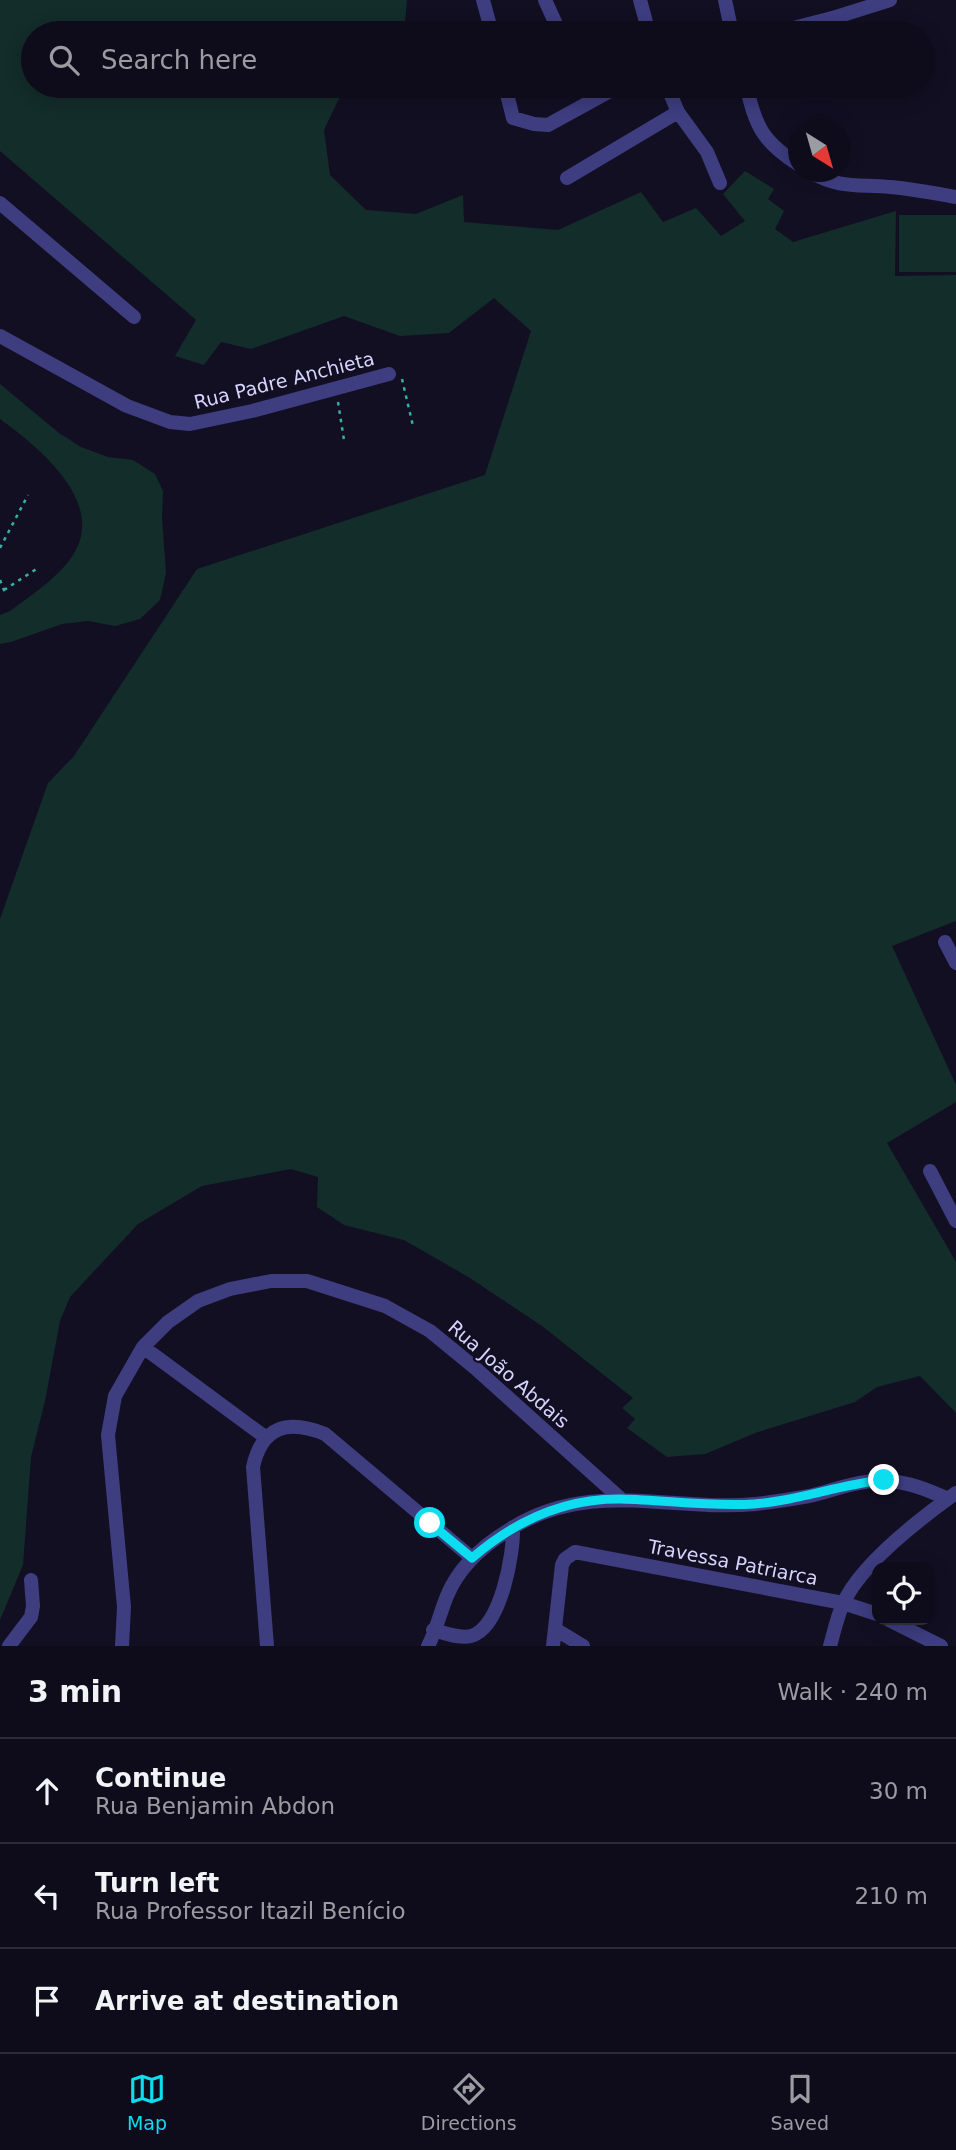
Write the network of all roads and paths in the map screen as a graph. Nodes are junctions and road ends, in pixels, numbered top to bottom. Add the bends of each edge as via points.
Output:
1 (483, 0) edge
2 (545, 0) edge
3 (640, 0) edge
4 (725, 0) edge
5 (890, 0) edge
6 (489, 21) edge
7 (555, 21) edge
8 (646, 21) edge
9 (729, 21) edge
10 (824, 21) edge
11 (508, 98) edge
12 (597, 98) edge
13 (672, 98) edge
14 (749, 98) edge
15 (678, 112) junction
16 (788, 157) edge
17 (567, 178) dead end
18 (828, 182) edge
19 (720, 183) dead end
20 (956, 197) edge
21 (0, 203) edge
22 (134, 317) dead end
23 (0, 336) edge
24 (389, 374) joint
25 (336, 388) junction
26 (413, 426) dead end
27 (344, 440) dead end
28 (28, 495) dead end
29 (0, 548) edge
30 (38, 568) dead end
31 (0, 580) edge
32 (2, 592) edge
33 (945, 942) dead end
34 (956, 963) edge
35 (929, 1171) dead end
36 (956, 1221) edge
37 (143, 1347) junction
38 (265, 1437) junction
39 (952, 1496) edge
40 (621, 1499) junction
41 (513, 1527) junction
42 (472, 1558) junction
43 (31, 1580) dead end
44 (843, 1603) junction
45 (872, 1612) edge
46 (900, 1625) edge
47 (555, 1629) junction
48 (433, 1630) junction
49 (9, 1646) edge
50 (121, 1646) edge
51 (267, 1646) edge
52 (428, 1646) edge
53 (553, 1646) edge
54 (583, 1646) edge
55 (830, 1646) edge
56 (941, 1646) edge

1 - 6 street
2 - 7 street
3 - 8 street
4 - 9 street
5 - 10 street
11 - 12 street via 513,118 548,125
13 - 15 street
14 - 16 street via 767,142
15 - 17 street
15 - 19 street via 707,152
18 - 20 street
21 - 22 street
23 - 25 street, Rua Padre Anchieta via 127,406 170,422 221,419
24 - 25 street, Rua Padre Anchieta
24 - 26 path via 401,375
25 - 27 path
28 - 29 path
30 - 32 path
31 - 32 path
33 - 34 street
35 - 36 street
37 - 38 street
37 - 40 street, Rua João Abdais via 198,1301 230,1289 271,1281 307,1281 342,1290 385,1306 430,1331
37 - 50 street, Rua João Abdais via 115,1396 108,1435 124,1607
38 - 42 street via 306,1426 325,1434
38 - 51 street via 253,1467
39 - 40 street via 884,1480 732,1506
39 - 44 street via 887,1550
40 - 41 street via 564,1506
41 - 42 street
41 - 48 street via 511,1562 488,1624 474,1636 465,1637
42 - 48 street via 448,1593
43 - 49 street via 31,1617
44 - 45 street, Travessa Patriarca
44 - 47 street, Travessa Patriarca via 580,1552 562,1565
44 - 55 street
46 - 56 street
47 - 53 street
47 - 54 street
48 - 52 street

